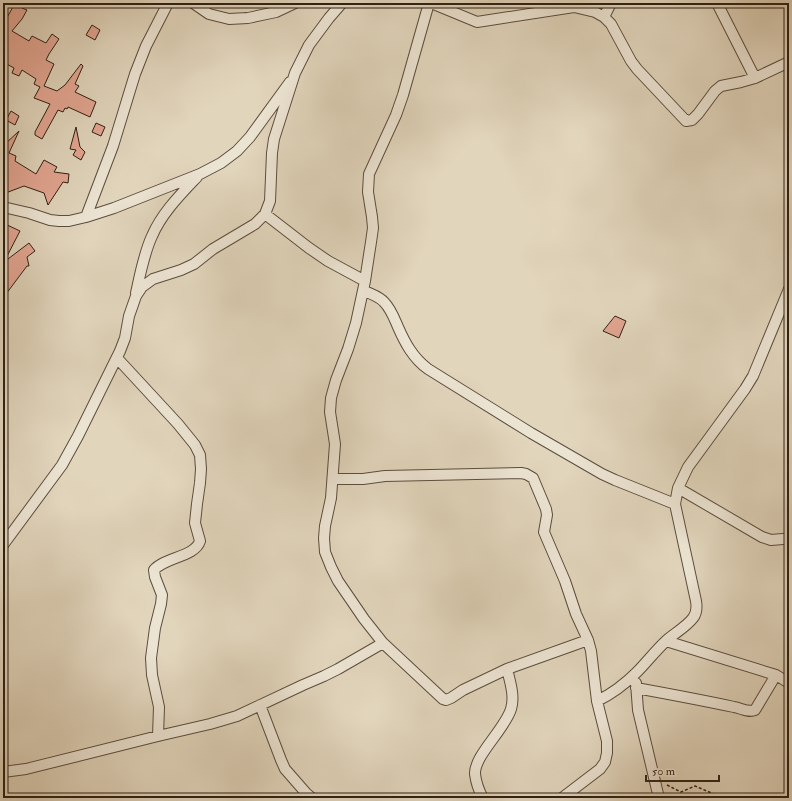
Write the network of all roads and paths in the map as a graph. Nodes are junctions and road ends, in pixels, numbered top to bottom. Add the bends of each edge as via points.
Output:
1 (168, 3) edge
2 (194, 3) edge
3 (295, 3) edge
4 (342, 3) edge
5 (430, 3) edge
6 (611, 3) edge
7 (717, 3) edge
8 (604, 18) junction
9 (789, 62) edge
10 (296, 73) junction
11 (755, 78) junction
12 (200, 174) junction
13 (3, 207) edge
14 (265, 214) junction
15 (86, 217) junction
16 (364, 285) junction
17 (789, 289) edge
18 (136, 296) junction
19 (117, 358) junction
20 (333, 479) junction
21 (678, 488) junction
22 (675, 504) junction
23 (783, 539) dead end
24 (3, 545) edge
25 (588, 640) junction
26 (666, 641) junction
27 (383, 643) junction
28 (507, 669) junction
29 (636, 673) junction
30 (776, 675) junction
31 (789, 683) edge
32 (636, 688) junction
33 (597, 701) junction
34 (260, 705) junction
35 (158, 736) junction
36 (3, 772) edge
37 (655, 780) junction
38 (312, 798) edge
39 (483, 798) edge
40 (562, 798) edge
41 (658, 798) edge
42 (723, 798) edge

1 - 15 street via 135,74 113,146
2 - 3 street via 209,14 229,20 276,12
4 - 10 street via 309,45
5 - 8 street via 477,22 574,7 595,12
5 - 16 street via 396,115 369,174 368,192 373,228
6 - 8 street
7 - 11 street
8 - 11 street via 611,24 637,69 686,121 692,120 698,114 721,86
9 - 11 street
10 - 12 street via 237,151
10 - 14 street via 274,139 270,201
12 - 15 street
12 - 18 street via 165,213 152,236
13 - 15 street via 50,220 69,221
14 - 16 street
14 - 18 street via 255,224 213,249 194,264 153,280 142,287
16 - 20 street via 356,323 331,398 330,412 335,444
16 - 22 street via 386,303 405,342 420,363 428,369 602,474
17 - 21 street via 753,376 688,467
18 - 19 street
19 - 24 street via 62,465
19 - 35 street via 178,424 200,455 200,483 195,523 199,544 193,550 154,570 162,595 151,658 159,707
20 - 25 street via 521,473 530,475 546,509 544,532
20 - 27 street via 325,526 325,552 338,581
21 - 22 street
21 - 23 street via 762,537 771,540
22 - 26 street via 697,606 693,618
25 - 28 street
25 - 33 street
26 - 29 street
26 - 30 street
27 - 28 street via 446,700
27 - 34 street via 331,673
28 - 39 street via 512,693 510,710 481,756 475,774
29 - 32 street
29 - 33 street via 616,691
30 - 31 street
30 - 32 street via 753,712
32 - 37 street via 638,710
33 - 40 street via 607,741 605,762 600,769
34 - 35 street via 237,716
34 - 38 street via 285,770
35 - 36 street
37 - 41 street
37 - 42 path via 681,792 694,786

